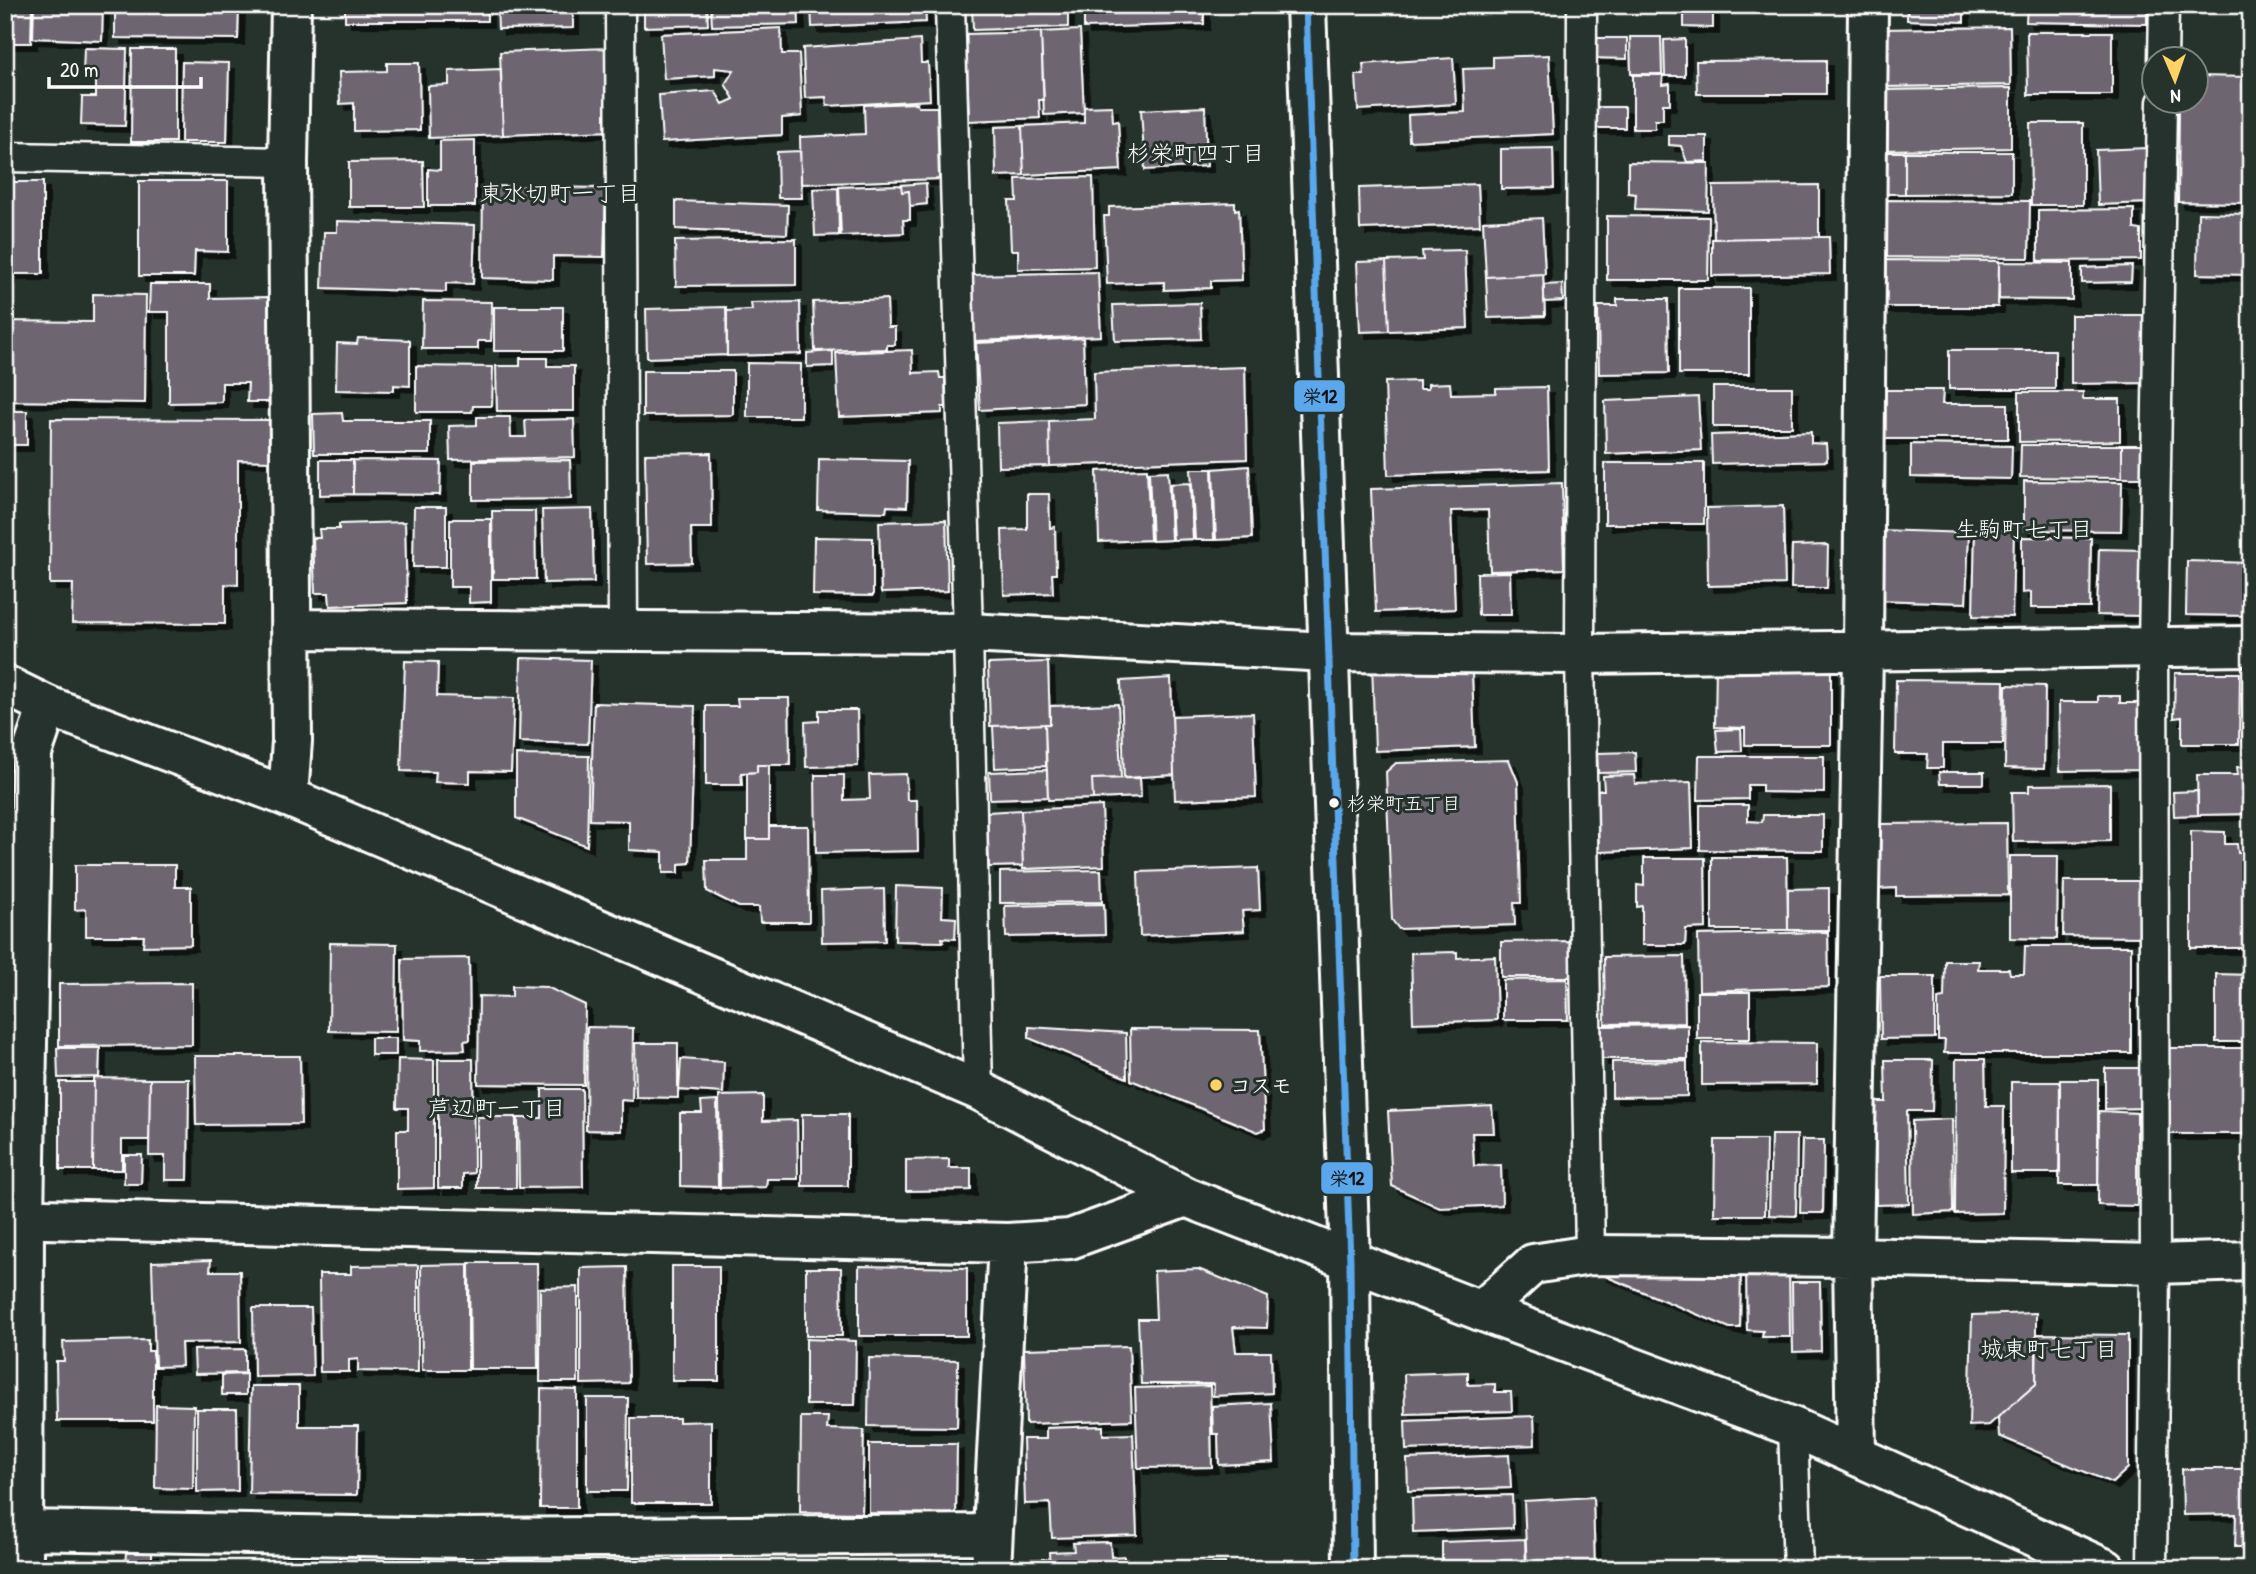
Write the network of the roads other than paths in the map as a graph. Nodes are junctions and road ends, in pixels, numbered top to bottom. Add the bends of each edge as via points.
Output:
1 (291, 5) edge
2 (620, 5) edge
3 (950, 5) edge
4 (1306, 5) edge
5 (1582, 5) edge
6 (1868, 5) edge
7 (2164, 5) edge
8 (2163, 46) edge
9 (2162, 116) edge
10 (5, 157) edge
11 (288, 162) junction
12 (291, 629) junction
13 (623, 631) junction
14 (968, 633) junction
15 (2153, 646) junction
16 (2251, 646) edge
17 (1863, 651) junction
18 (1328, 652) junction
19 (1580, 654) junction
20 (5, 685) edge
21 (48, 706) junction
22 (288, 797) junction
23 (978, 1090) junction
24 (1186, 1198) junction
25 (15, 1218) edge
26 (1008, 1243) junction
27 (1590, 1255) junction
28 (1853, 1257) junction
29 (1350, 1261) junction
30 (2251, 1261) edge
31 (2155, 1264) junction
32 (1481, 1311) junction
33 (1793, 1427) junction
34 (1856, 1454) junction
35 (23, 1530) junction
36 (991, 1552) edge
37 (23, 1569) edge
38 (1353, 1569) edge
39 (1798, 1569) edge
40 (2106, 1569) edge
41 (2152, 1569) edge

1 - 11 street
2 - 13 lane
3 - 14 lane
4 - 18 street
5 - 19 lane
6 - 17 street
7 - 8 lane
9 - 15 lane
10 - 11 lane
11 - 12 street
12 - 13 street
12 - 22 street
13 - 14 street
14 - 18 street
14 - 23 lane
15 - 16 street
15 - 17 street
15 - 31 lane
17 - 19 street
17 - 28 street
18 - 19 street
18 - 29 street
19 - 27 lane
20 - 21 street
21 - 22 street
21 - 25 street via 33,753
22 - 23 street
23 - 24 street
24 - 26 street via 1070,1239
24 - 29 street
25 - 26 street
25 - 35 street
26 - 36 street
27 - 28 street
27 - 32 street via 1533,1264
28 - 31 street
28 - 34 street
29 - 32 street
29 - 38 street
30 - 31 street
31 - 41 lane
32 - 33 street
33 - 34 street
33 - 39 lane
34 - 40 street
35 - 36 street
35 - 37 street

